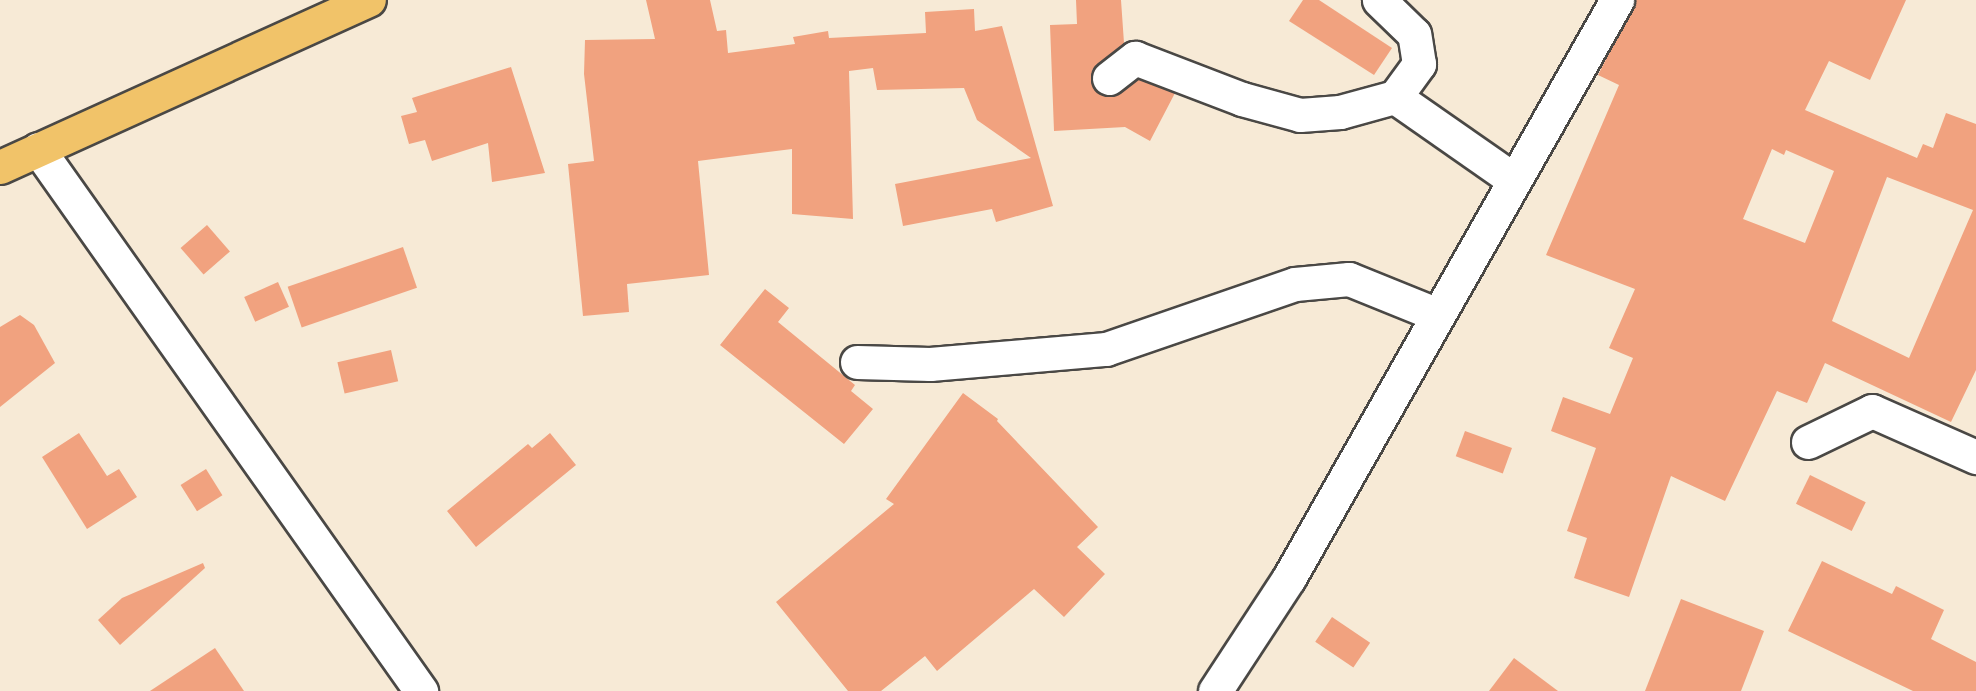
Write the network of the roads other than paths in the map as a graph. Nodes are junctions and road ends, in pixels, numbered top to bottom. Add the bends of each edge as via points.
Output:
1 (369, 0) edge
2 (1378, 0) edge
3 (1617, 0) edge
4 (1109, 78) dead end
5 (1395, 96) junction
6 (38, 149) junction
7 (0, 167) edge
8 (1514, 180) junction
9 (1438, 315) junction
10 (857, 362) dead end
11 (1808, 442) dead end
12 (1976, 457) edge
13 (421, 691) edge
14 (1215, 691) edge

1 - 6 main road
2 - 5 street via 1414,34 1419,64
3 - 8 street
4 - 5 street via 1135,58 1242,99 1300,115 1340,112
5 - 8 street
6 - 7 main road
6 - 13 street
8 - 9 street
9 - 10 street via 1349,279 1295,284 1106,349 930,364
9 - 14 street via 1289,578
11 - 12 street via 1872,411

